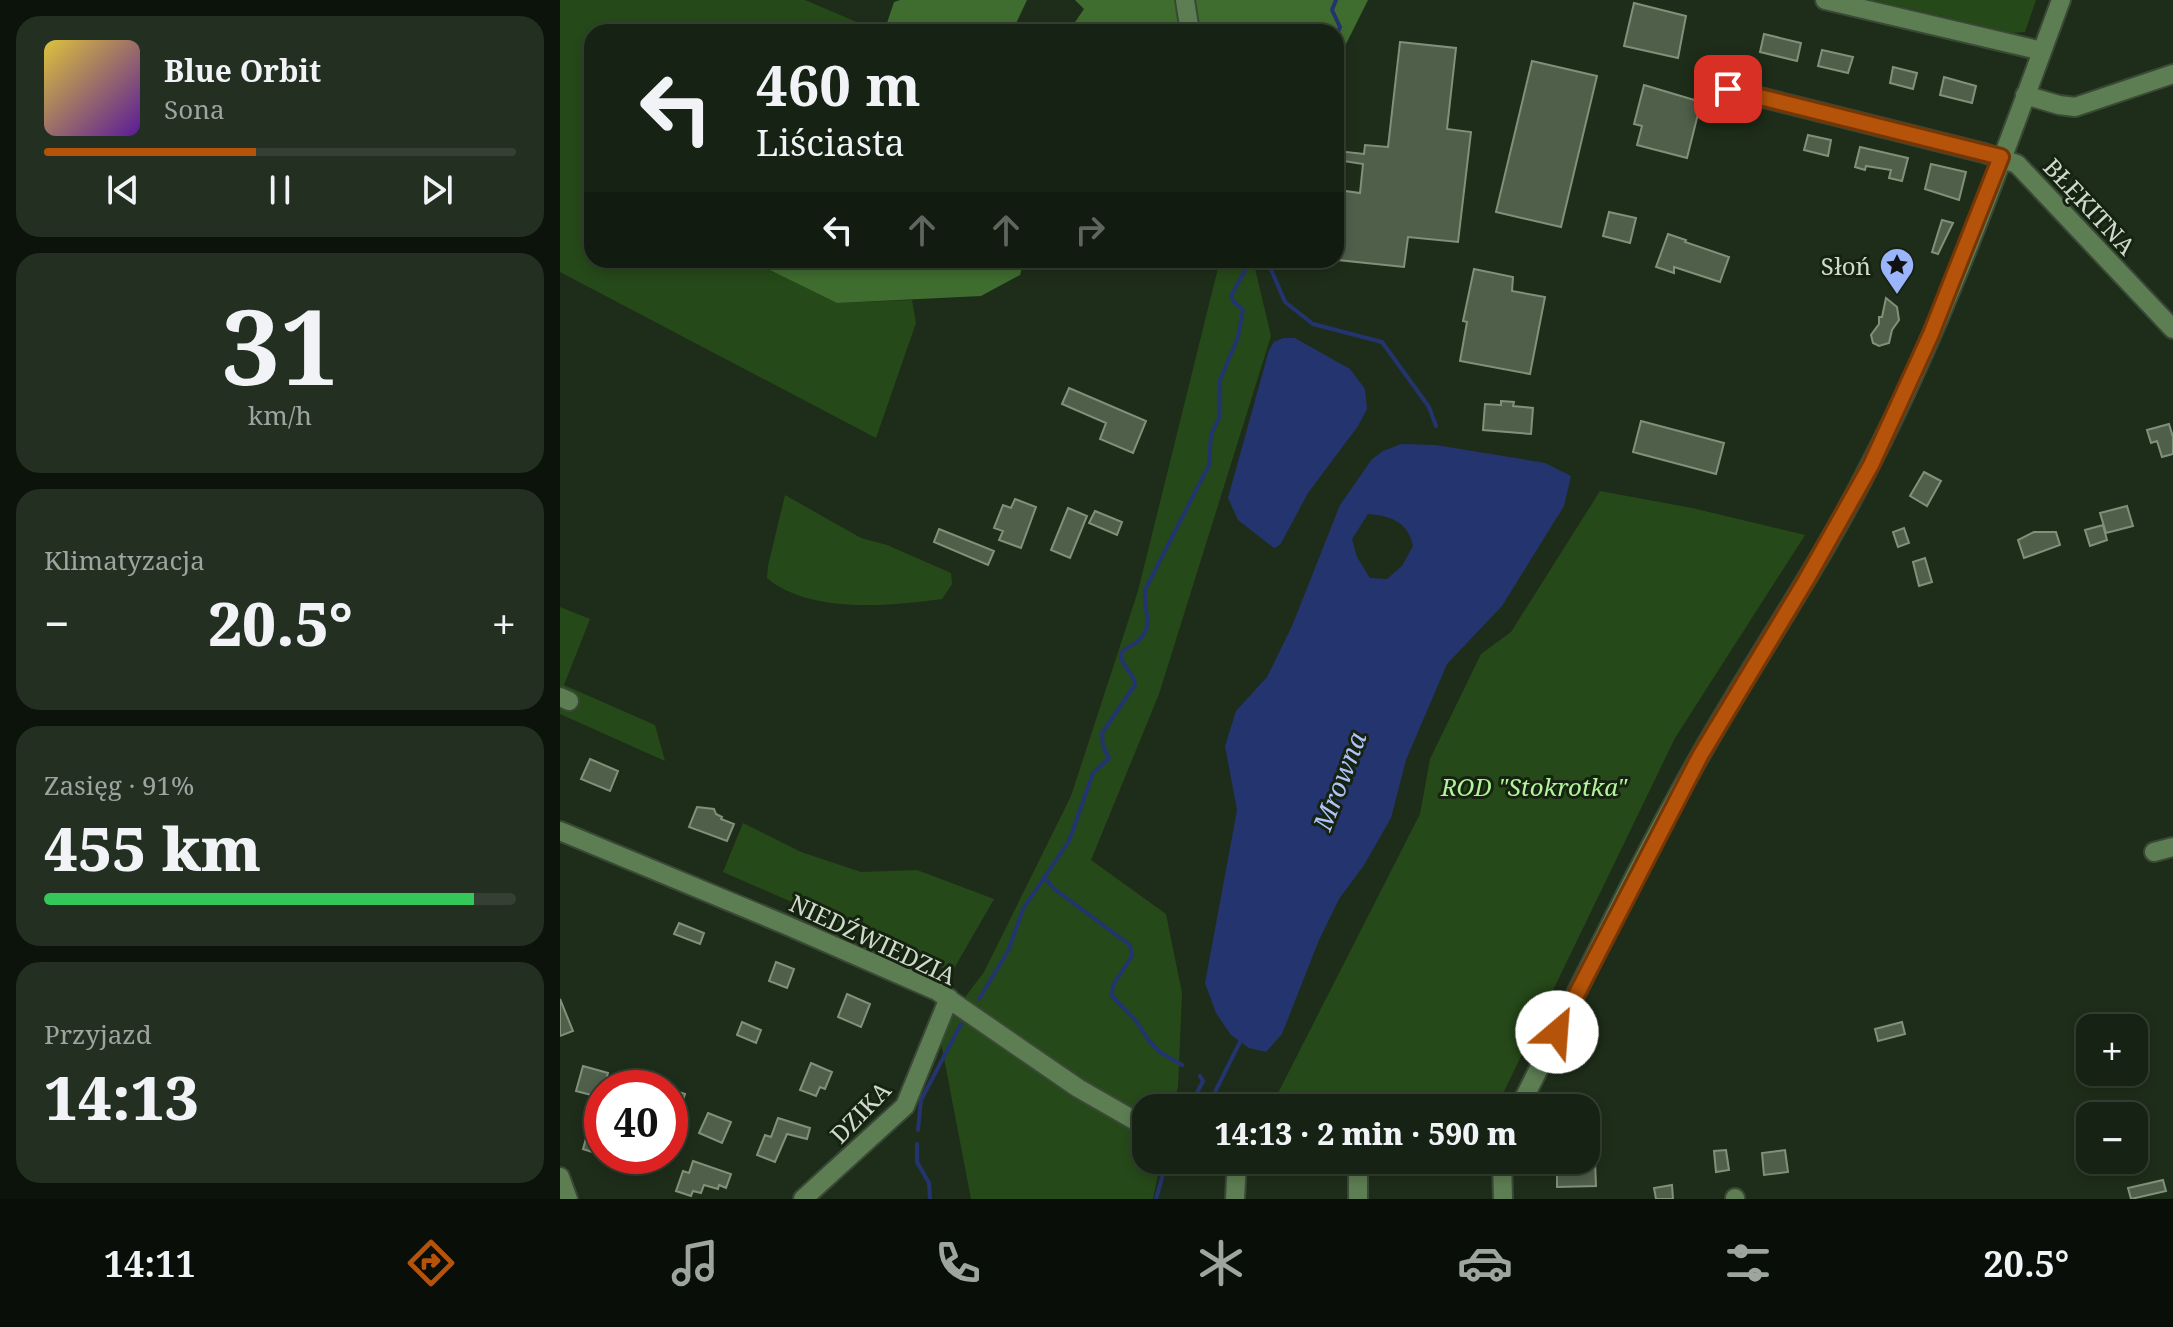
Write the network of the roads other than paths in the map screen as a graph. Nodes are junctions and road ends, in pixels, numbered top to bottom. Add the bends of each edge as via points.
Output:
1 (1185, 0) edge
2 (1825, 0) edge
3 (2061, 0) edge
4 (1189, 24) edge
5 (2042, 51) junction
6 (2173, 74) edge
7 (1728, 89) dead end
8 (2025, 95) junction
9 (2001, 157) junction
10 (2173, 329) edge
11 (560, 831) edge
12 (2173, 847) edge
13 (2154, 852) dead end
14 (949, 998) junction
15 (1526, 1094) edge
16 (1132, 1119) edge
17 (1236, 1174) edge
18 (1358, 1174) edge
19 (1502, 1174) edge
20 (560, 1177) edge
21 (568, 1199) edge
22 (803, 1199) edge
23 (1235, 1199) edge
24 (1358, 1199) edge
25 (1503, 1199) edge

1 - 4 street
2 - 5 street
3 - 5 street
5 - 8 street
6 - 8 street via 2075,107
7 - 9 street
8 - 9 street
9 - 10 street, BŁĘKITNA via 2017,164
9 - 15 street via 1931,334 1871,465 1673,805
11 - 14 street, NIEDŹWIEDZIA
12 - 13 street
14 - 16 street, NIEDŹWIEDZIA
14 - 22 street, DZIKA via 905,1106
17 - 23 street
18 - 24 street
19 - 25 street
20 - 21 street

